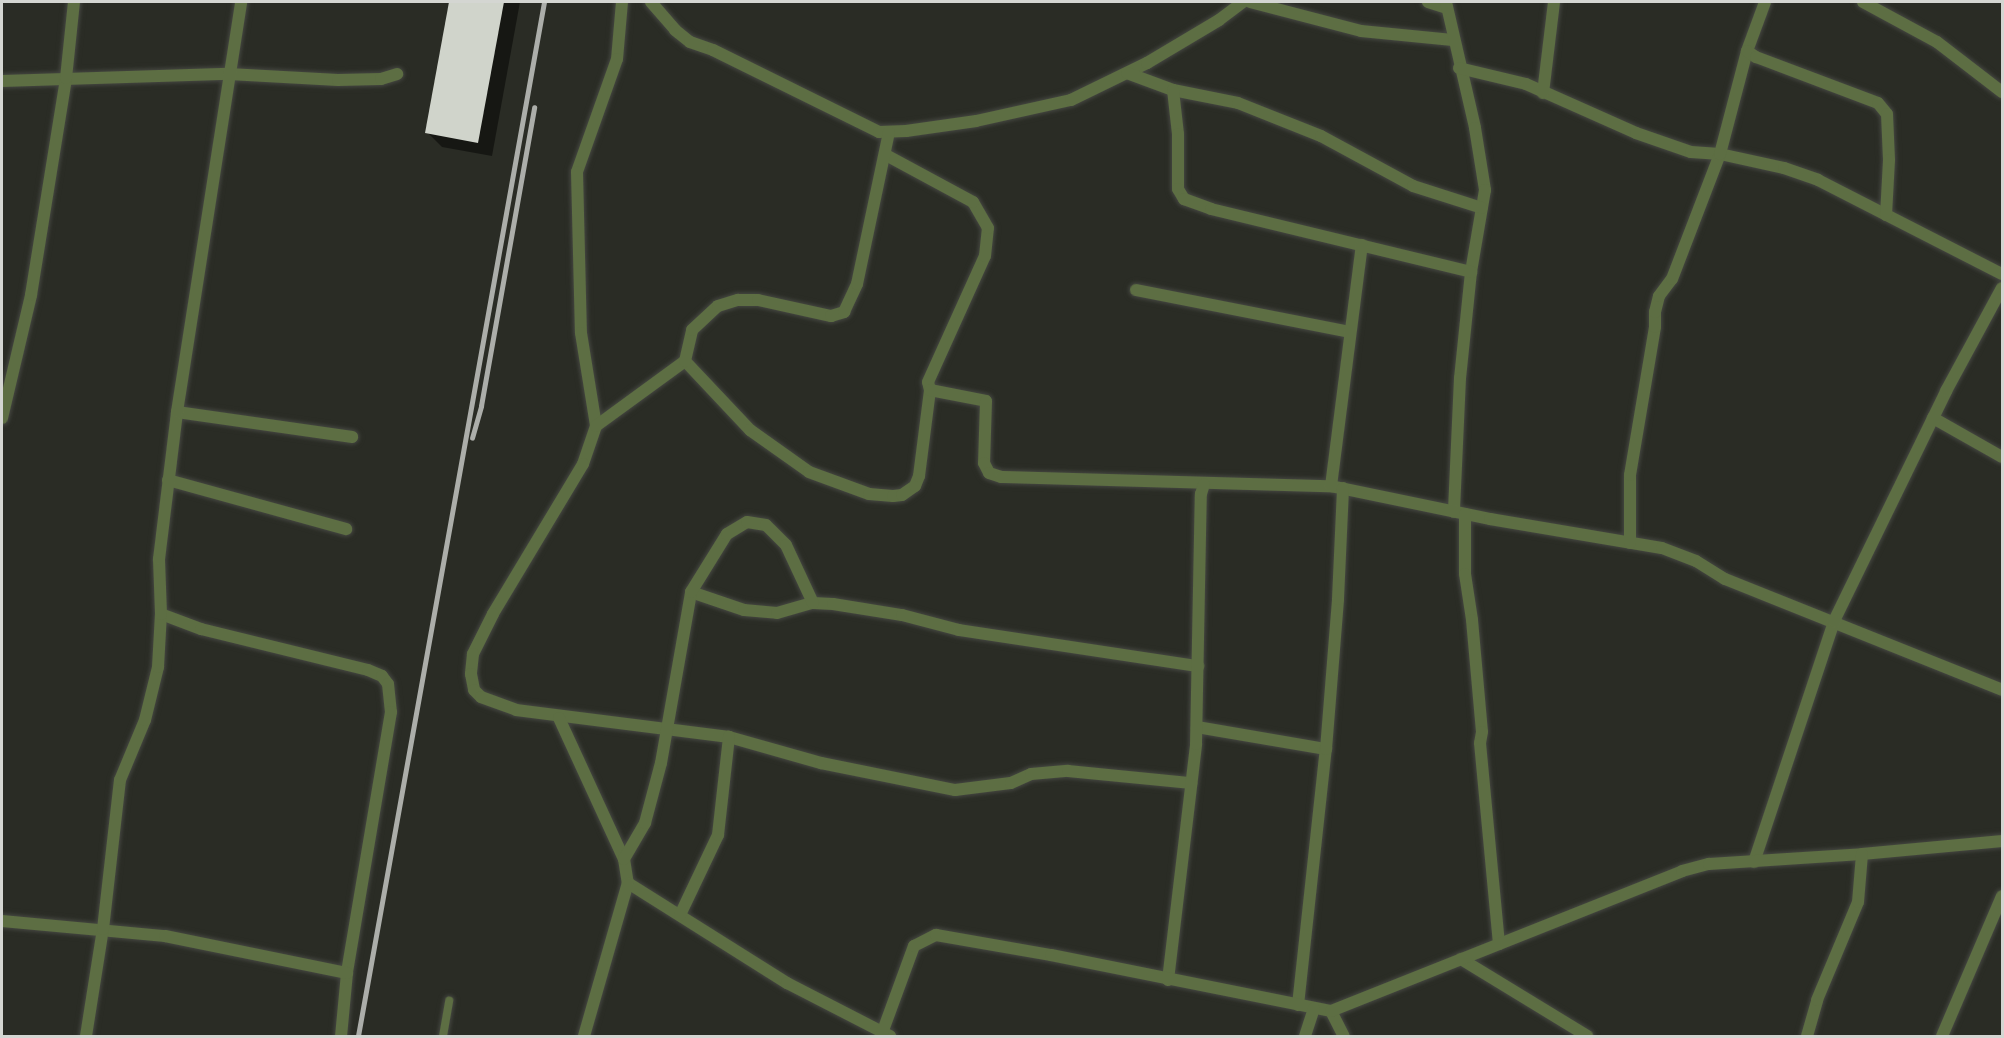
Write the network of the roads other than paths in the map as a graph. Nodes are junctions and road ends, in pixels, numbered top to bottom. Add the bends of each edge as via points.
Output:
1 (74, 2) edge
2 (241, 2) edge
3 (622, 2) edge
4 (651, 2) edge
5 (1243, 2) edge
6 (1250, 2) edge
7 (1428, 2) edge
8 (1554, 2) edge
9 (1764, 2) edge
10 (1863, 2) edge
11 (1446, 5) edge
12 (1453, 40) junction
13 (1747, 51) junction
14 (1459, 68) junction
15 (1127, 73) junction
16 (229, 74) junction
17 (397, 74) dead end
18 (66, 78) junction
19 (2, 81) edge
20 (1173, 90) junction
21 (2002, 92) edge
22 (1543, 93) junction
23 (889, 132) junction
24 (1720, 154) junction
25 (886, 155) junction
26 (1482, 208) junction
27 (1886, 215) junction
28 (1362, 245) junction
29 (1472, 272) junction
30 (2002, 274) edge
31 (2002, 288) edge
32 (1136, 290) dead end
33 (1350, 332) junction
34 (685, 361) junction
35 (930, 390) junction
36 (177, 412) junction
37 (2, 418) edge
38 (1933, 418) junction
39 (596, 426) junction
40 (352, 437) dead end
41 (2002, 457) edge
42 (168, 480) junction
43 (1204, 484) junction
44 (1337, 487) junction
45 (1460, 513) junction
46 (346, 529) dead end
47 (1630, 543) junction
48 (691, 592) junction
49 (813, 603) junction
50 (161, 614) junction
51 (1834, 621) junction
52 (1198, 666) junction
53 (2002, 690) edge
54 (559, 718) junction
55 (1197, 727) junction
56 (666, 729) junction
57 (729, 737) junction
58 (1326, 749) junction
59 (1191, 783) junction
60 (2002, 841) edge
61 (1862, 854) junction
62 (624, 859) junction
63 (1754, 862) junction
64 (628, 884) junction
65 (2002, 896) edge
66 (680, 915) junction
67 (2, 921) edge
68 (103, 929) junction
69 (1499, 944) junction
70 (1461, 959) junction
71 (347, 973) junction
72 (1168, 980) junction
73 (448, 1001) dead end
74 (1298, 1005) junction
75 (1314, 1008) junction
76 (1331, 1011) junction
77 (885, 1035) edge
78 (86, 1036) edge
79 (341, 1036) edge
80 (442, 1036) edge
81 (584, 1036) edge
82 (1305, 1036) edge
83 (1344, 1036) edge
84 (1587, 1036) edge
85 (1807, 1036) edge
86 (1942, 1036) edge

1 - 18 street
2 - 16 street
3 - 39 street via 617,59 577,172 581,333
4 - 23 street via 690,42 850,119 879,132
5 - 15 street
6 - 12 street via 1361,31
7 - 11 street
8 - 22 street
9 - 13 street
10 - 21 street via 1937,42
11 - 12 street
12 - 14 street
13 - 24 street
13 - 27 street via 1878,103 1887,114
14 - 22 street via 1496,75
14 - 26 street via 1475,128 1485,190
15 - 20 street
15 - 23 street via 1071,100 976,121
16 - 17 street via 381,80
16 - 18 street
16 - 36 street
18 - 19 street
18 - 37 street via 31,295
20 - 26 street via 1238,103 1321,136 1413,186
20 - 28 street via 1178,189 1184,199
22 - 24 street via 1691,152
23 - 25 street
24 - 27 street via 1818,180
24 - 47 street via 1677,268 1659,296 1655,312 1630,475
25 - 34 street via 857,284 844,312 831,316 759,300 738,300 718,306 692,330
25 - 35 street via 973,202 988,228 985,256 932,370
26 - 29 street
27 - 30 street
28 - 29 street
28 - 33 street
29 - 45 street via 1460,378
31 - 38 street
32 - 33 street
33 - 44 street
34 - 35 street via 764,442 809,472 869,494 902,495 915,486
34 - 39 street
35 - 43 street via 986,401 984,463 989,472 1000,477
36 - 40 street
36 - 42 street
38 - 41 street
38 - 51 street
39 - 54 street via 583,464 473,654 471,685 481,696 516,710
42 - 46 street
42 - 50 street via 159,559
43 - 44 street
43 - 52 street
44 - 45 street
44 - 58 street via 1338,599
45 - 47 street
45 - 69 street
47 - 51 street via 1680,553 1725,579
48 - 49 street via 744,610 777,613
48 - 49 street via 727,534 747,522 766,525 786,544
48 - 56 street
49 - 52 street via 875,611 959,630
50 - 68 street via 158,667 146,720 120,780
50 - 71 street via 201,629 368,670 382,676 388,684 391,712
51 - 53 street
51 - 63 street
52 - 55 street
54 - 56 street
54 - 62 street
55 - 58 street
55 - 59 street
56 - 57 street
56 - 62 street via 645,823
57 - 59 street via 821,763 955,790 1011,783 1031,774 1068,771
57 - 66 street via 718,835
58 - 74 street
59 - 72 street
60 - 61 street
61 - 63 street
61 - 85 street via 1858,902 1817,1000
62 - 64 street
63 - 69 street via 1709,864 1682,871
64 - 66 street
64 - 81 street
65 - 86 street
66 - 77 street via 823,1004
67 - 68 street
68 - 71 street via 165,936
68 - 78 street
69 - 70 street
70 - 76 street
70 - 84 street
71 - 79 street
72 - 74 street
72 - 77 street via 936,935 914,946
73 - 80 lane
74 - 75 street
75 - 76 street
75 - 82 street
76 - 83 street

